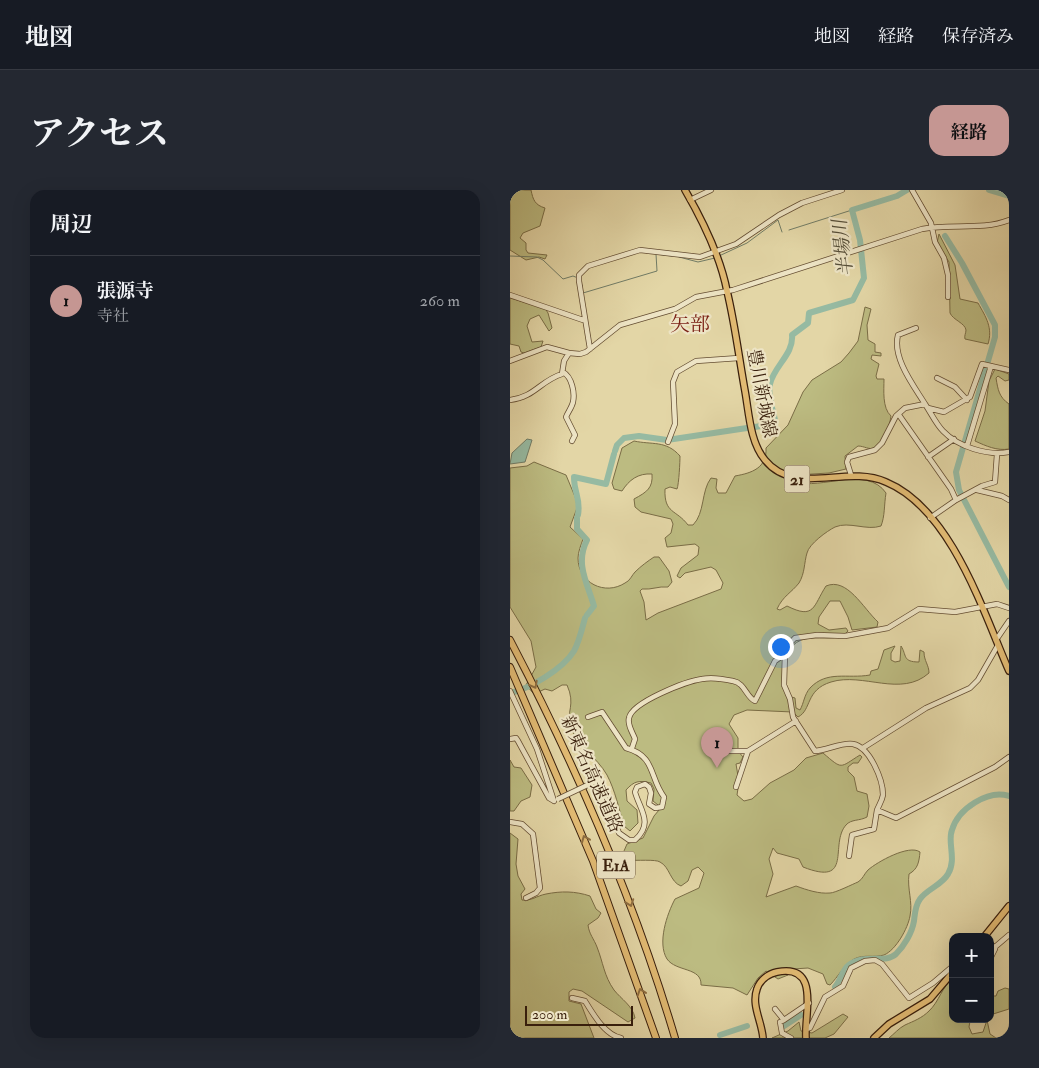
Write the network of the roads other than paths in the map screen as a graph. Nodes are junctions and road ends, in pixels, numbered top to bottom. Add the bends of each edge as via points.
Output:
1 (685, 190) edge
2 (710, 190) edge
3 (842, 190) edge
4 (912, 190) edge
5 (690, 200) junction
6 (1009, 220) edge
7 (933, 227) junction
8 (716, 252) junction
9 (728, 291) junction
10 (510, 295) edge
11 (948, 297) dead end
12 (583, 320) junction
13 (916, 328) dead end
14 (590, 349) junction
15 (569, 353) junction
16 (740, 358) junction
17 (510, 362) edge
18 (988, 365) junction
19 (1009, 370) edge
20 (563, 372) junction
21 (937, 378) dead end
22 (510, 400) edge
23 (967, 400) junction
24 (927, 406) junction
25 (898, 415) junction
26 (954, 439) junction
27 (572, 441) dead end
28 (668, 441) dead end
29 (964, 445) junction
30 (1009, 452) edge
31 (997, 454) junction
32 (928, 457) junction
33 (851, 475) junction
34 (977, 490) junction
35 (960, 499) junction
36 (1009, 500) edge
37 (930, 518) junction
38 (981, 607) junction
39 (1009, 608) edge
40 (1009, 621) edge
41 (510, 640) edge
42 (997, 643) junction
43 (785, 654) junction
44 (510, 667) edge
45 (1009, 671) edge
46 (510, 691) edge
47 (588, 717) dead end
48 (796, 721) junction
49 (510, 739) edge
50 (632, 748) junction
51 (863, 748) junction
52 (722, 751) dead end
53 (748, 751) junction
54 (1009, 757) edge
55 (736, 787) dead end
56 (556, 800) junction
57 (877, 810) junction
58 (510, 822) edge
59 (849, 856) dead end
60 (526, 898) dead end
61 (1009, 906) edge
62 (987, 933) edge
63 (1009, 935) edge
64 (995, 947) edge
65 (949, 970) edge
66 (949, 977) edge
67 (572, 998) dead end
68 (809, 1003) junction
69 (776, 1009) dead end
70 (784, 1020) junction
71 (806, 1029) junction
72 (621, 1038) edge
73 (656, 1038) edge
74 (675, 1038) edge
75 (762, 1038) edge
76 (791, 1038) edge
77 (806, 1038) edge
78 (874, 1038) edge

1 - 5 main road, 豊川新城線 / 21
2 - 5 street
3 - 8 street via 802,202 736,244
4 - 7 street
5 - 8 main road, 豊川新城線 / 21
6 - 7 street via 987,226
7 - 9 street
7 - 11 street via 935,242 947,267
8 - 9 main road, 豊川新城線 / 21
8 - 12 street via 694,258 640,250 588,266 578,279
9 - 14 street via 696,297 675,309 620,325
9 - 16 main road, 豊川新城線 / 21
10 - 12 street
12 - 14 street
13 - 24 street via 898,335 898,346 906,377
14 - 15 street via 580,354
15 - 17 street via 547,347
15 - 20 street
16 - 28 street via 696,361 677,372 673,382 674,424
16 - 33 main road, 豊川新城線 / 21 via 755,442 766,461 784,474 799,479
18 - 19 street
18 - 23 street via 982,364
18 - 29 street
20 - 22 street via 548,379 528,396
20 - 27 street via 569,377 574,399 566,417 575,435
21 - 23 street via 955,387
23 - 24 street via 944,412
24 - 25 street via 905,408
24 - 26 street via 943,431
25 - 32 street
25 - 33 street via 879,448 847,459
26 - 29 street
26 - 32 street
29 - 31 street
30 - 31 street
31 - 34 street via 995,482
32 - 35 street
33 - 37 main road, 豊川新城線 / 21 via 877,478 896,486
34 - 35 street
34 - 36 street
35 - 37 street
37 - 38 main road, 豊川新城線 / 21 via 961,560
38 - 39 street via 997,604
38 - 42 main road, 豊川新城線 / 21
38 - 43 street via 955,612 919,609 888,628 844,636 795,638
40 - 42 street
41 -> 74 highway, 新東名高速道路 / E1A via 541,698 592,809 624,888
42 - 45 main road, 豊川新城線 / 21
42 - 51 street via 978,680 970,688 926,708
43 - 48 street via 784,685
43 - 50 street via 775,661 755,701 740,683 709,678 676,686 645,703 628,718 635,739
73 -> 44 highway, 新東名高速道路 / E1A via 606,894
46 - 56 street
47 - 50 street via 602,712 626,748
48 - 51 street via 815,750 850,744
48 - 53 street
49 - 56 street via 516,738 549,798
50 - 56 street, bridge via 651,764 665,804 655,808 649,804 649,787 644,784 637,788 635,792 642,804 644,819 641,834 635,840 619,834 598,780
51 - 57 street via 881,782 882,797
52 - 53 street
53 - 55 street
54 - 57 street via 896,818
57 - 59 street via 874,830 852,835
58 - 60 street via 522,824 533,834 540,888 536,894
61 - 62 main road
63 - 64 street
65 - 71 street via 909,998 882,964 875,960 865,961 851,968 843,986 825,997 810,1028
66 - 78 main road via 930,999 889,1024
67 - 72 street via 585,1001 608,1030
68 - 70 street
68 - 71 main road
68 - 75 main road via 807,987 795,973 776,972 767,976 756,990 755,1000
69 - 70 street
70 - 76 street via 780,1022 782,1033
71 - 77 main road

